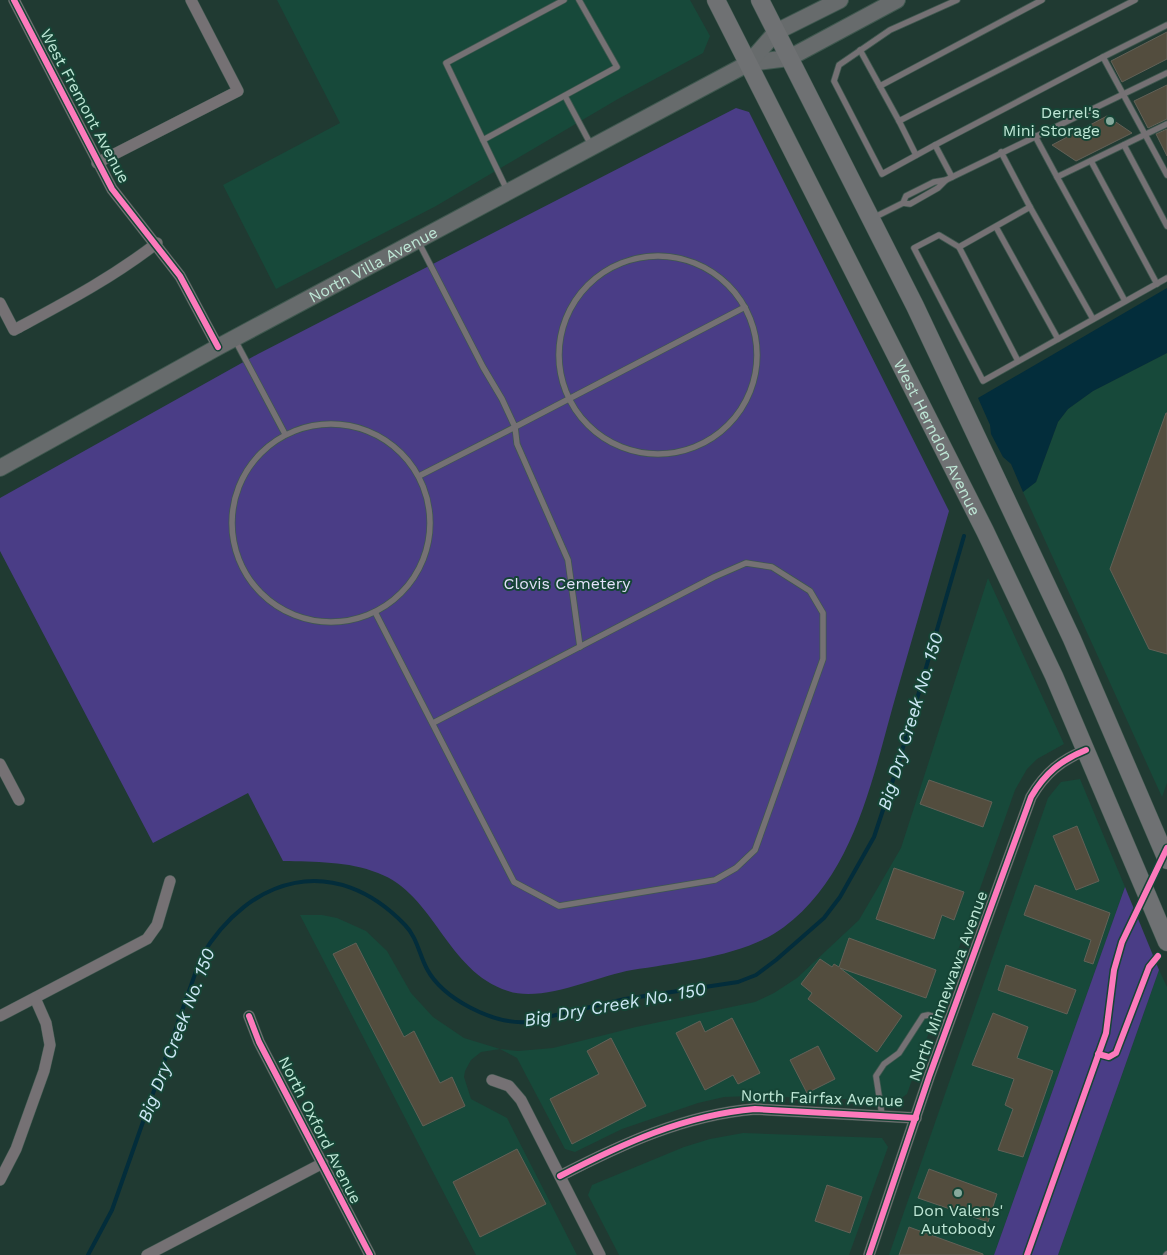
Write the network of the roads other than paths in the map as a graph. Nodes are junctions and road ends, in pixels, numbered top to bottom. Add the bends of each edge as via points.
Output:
1 (14, 0) edge
2 (191, 0) edge
3 (564, 0) edge
4 (579, 0) edge
5 (716, 0) edge
6 (760, 0) edge
7 (840, 0) edge
8 (897, 0) edge
9 (957, 0) edge
10 (1042, 0) edge
11 (1135, 0) edge
12 (1167, 25) edge
13 (776, 32) junction
14 (860, 50) junction
15 (1103, 57) junction
16 (789, 58) junction
17 (749, 62) junction
18 (1167, 73) edge
19 (880, 86) junction
20 (1124, 95) junction
21 (565, 96) junction
22 (899, 121) junction
23 (1167, 124) edge
24 (1145, 135) junction
25 (1035, 136) junction
26 (483, 140) junction
27 (1124, 145) junction
28 (935, 146) junction
29 (592, 147) junction
30 (1002, 152) junction
31 (916, 155) junction
32 (1090, 161) junction
33 (97, 163) junction
34 (1166, 171) edge
35 (1058, 177) junction
36 (949, 179) junction
37 (508, 192) junction
38 (1030, 208) junction
39 (872, 219) junction
40 (1167, 226) edge
41 (996, 227) junction
42 (418, 241) junction
43 (157, 244) junction
44 (959, 247) junction
45 (1167, 278) edge
46 (1157, 284) junction
47 (1125, 302) junction
48 (0, 303) edge
49 (745, 306) junction
50 (1093, 319) junction
51 (234, 338) junction
52 (1058, 339) junction
53 (218, 346) junction
54 (1018, 361) junction
55 (568, 399) junction
56 (515, 427) junction
57 (286, 434) junction
58 (0, 468) edge
59 (419, 476) junction
60 (375, 612) junction
61 (580, 647) junction
62 (433, 723) junction
63 (1086, 750) junction
64 (0, 764) edge
65 (19, 800) dead end
66 (1167, 860) edge
67 (170, 881) dead end
68 (1167, 942) edge
69 (35, 998) junction
70 (0, 1016) edge
71 (249, 1016) dead end
72 (950, 1021) junction
73 (492, 1080) dead end
74 (882, 1115) junction
75 (916, 1118) junction
76 (323, 1163) junction
77 (560, 1176) junction
78 (0, 1180) edge
79 (147, 1255) edge
80 (370, 1255) edge
81 (600, 1255) edge
82 (869, 1255) edge

1 - 33 street, West Fremont Avenue
2 - 33 street via 238,91
3 - 26 lane via 446,63
4 - 21 lane via 617,68
5 - 17 main road, West Herndon Avenue
6 - 13 main road, West Herndon Avenue
7 - 13 main road, North Villa Avenue
8 - 16 main road, North Villa Avenue
9 - 14 lane via 890,30
10 - 19 lane
11 - 22 lane
12 - 15 lane
13 - 16 main road, West Herndon Avenue
13 - 17 main road, North Villa Avenue
14 - 19 lane
14 - 31 lane via 839,65 834,81 882,174
15 - 20 lane
15 - 28 lane
16 - 17 main road, North Villa Avenue
16 - 39 main road, West Herndon Avenue
17 - 29 main road, North Villa Avenue
17 - 63 main road, West Herndon Avenue via 985,531
18 - 20 lane
19 - 22 lane
20 - 24 lane
20 - 25 lane
21 - 26 lane
21 - 29 lane
22 - 31 lane
23 - 24 lane
24 - 27 lane
24 - 34 lane
25 - 30 lane
25 - 35 lane
26 - 37 lane
27 - 32 lane
27 - 40 lane
28 - 31 lane
28 - 36 lane
29 - 37 main road, North Villa Avenue
30 - 36 lane
30 - 38 lane
32 - 35 lane
32 - 46 lane
33 - 43 street, West Fremont Avenue via 112,188
35 - 47 lane
36 - 39 lane via 910,204 903,203
37 - 42 main road, North Villa Avenue
38 - 41 lane
38 - 50 lane
39 - 66 main road, West Herndon Avenue via 1072,639
41 - 44 lane
41 - 52 lane
42 - 51 main road, North Villa Avenue
42 - 56 lane
43 - 48 street via 102,283 14,330
43 - 53 street, West Fremont Avenue via 180,276
44 - 54 lane
44 - 54 lane via 939,235 914,248 983,381
45 - 46 lane
46 - 47 lane
47 - 50 lane
49 - 55 lane
49 - 55 lane via 728,284 706,267 680,257 652,255 624,260 586,286 565,317 558,344 559,372
49 - 55 lane via 756,334 758,363 751,391 737,416 716,436 691,450 662,455 634,452 607,441 584,423
50 - 52 lane
51 - 53 main road, North Villa Avenue
51 - 57 lane
52 - 54 lane
53 - 58 main road, North Villa Avenue
55 - 56 lane
56 - 59 lane
56 - 61 lane via 517,444 568,560
57 - 59 lane via 305,426 332,422 358,426 383,437 404,454
57 - 60 lane via 259,453 243,474 234,500 231,526 236,553 249,580 270,602 296,617 326,623 356,620
59 - 60 lane via 429,504 430,520 430,534 422,564 406,589
60 - 62 lane
61 - 62 lane
61 - 62 lane via 746,563 772,567 810,590 823,613 823,659 755,850 736,868 715,880 559,906 514,882
63 - 68 main road, West Herndon Avenue
63 - 72 street, North Minnewawa Avenue via 1053,768 1031,797
64 - 65 street
67 - 69 street via 157,925 146,939
69 - 70 street
69 - 78 street via 46,1023 50,1045 16,1149
71 - 76 street, North Oxford Avenue via 259,1042
72 - 74 lane via 923,1016 899,1053 878,1070 876,1076
72 - 75 street, North Minnewawa Avenue
73 - 77 street via 515,1091
74 - 75 street, North Fairfax Avenue
74 - 77 street, North Fairfax Avenue via 754,1109 706,1116 616,1147
75 - 82 street, North Minnewawa Avenue
76 - 79 street
76 - 80 street, North Oxford Avenue
77 - 81 street

